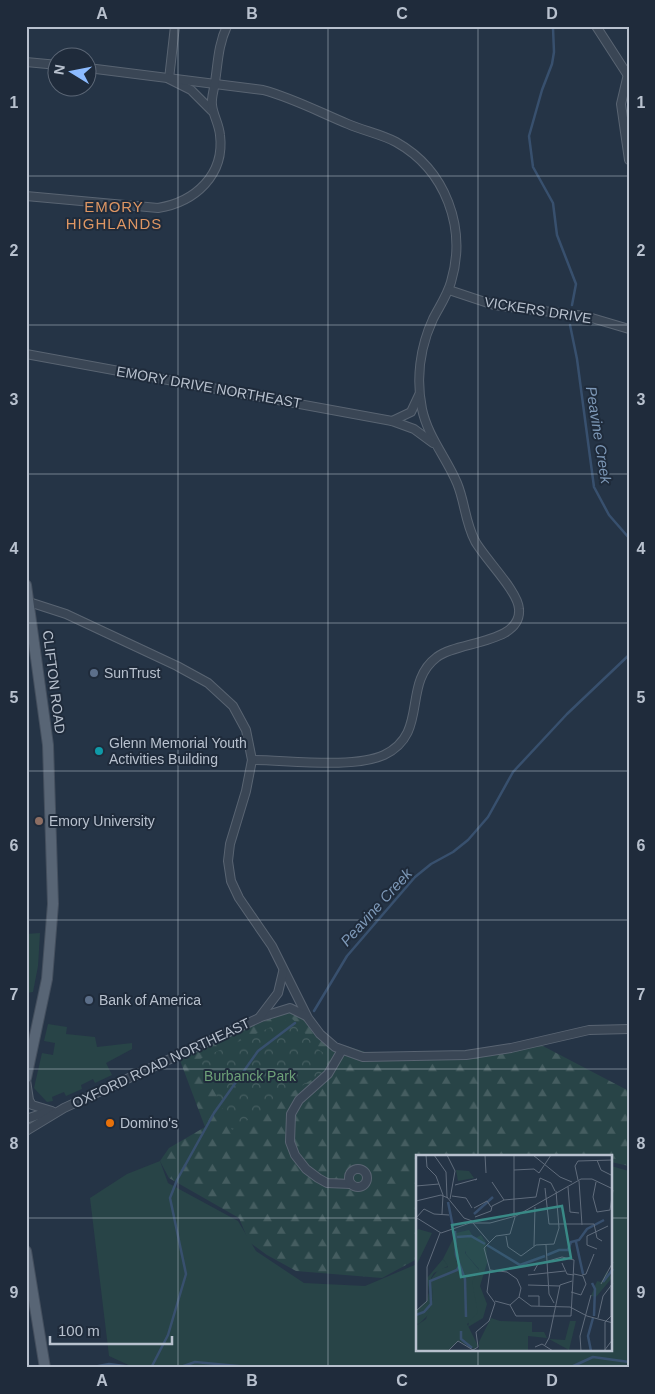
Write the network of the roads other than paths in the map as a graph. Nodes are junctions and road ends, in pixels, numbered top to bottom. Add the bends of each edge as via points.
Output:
1 (175, 26) edge
2 (227, 26) edge
3 (596, 26) edge
4 (26, 62) edge
5 (48, 64) edge
6 (98, 69) edge
7 (628, 72) edge
8 (169, 78) junction
9 (215, 84) junction
10 (214, 112) junction
11 (629, 160) edge
12 (26, 196) edge
13 (449, 290) junction
14 (629, 329) edge
15 (26, 354) edge
16 (420, 393) junction
17 (392, 421) junction
18 (441, 453) junction
19 (26, 585) edge
20 (28, 602) edge
21 (26, 628) edge
22 (34, 638) junction
23 (252, 760) junction
24 (283, 972) junction
25 (259, 1018) junction
26 (308, 1018) junction
27 (629, 1029) edge
28 (342, 1050) junction
29 (28, 1061) edge
30 (26, 1079) edge
31 (64, 1108) junction
32 (52, 1111) junction
33 (26, 1119) edge
34 (26, 1131) edge
35 (351, 1184) dead end
36 (26, 1251) edge
37 (45, 1367) edge

1 - 8 street
2 - 9 street via 220,45
3 - 7 street
4 - 5 street
6 - 8 street
7 - 11 street via 622,94 622,117
8 - 9 street
8 - 10 street via 191,90
9 - 10 street
9 - 13 street via 246,87 289,98 389,139 427,166 442,188 455,224 456,257
10 - 12 street via 221,144 214,171 200,190 178,204 150,208
13 - 14 street, VICKERS DRIVE via 494,305 584,316
13 - 16 street via 426,338 421,360
15 - 17 street, EMORY DRIVE NORTHEAST
16 - 17 street via 411,412
16 - 18 street via 427,426
17 - 18 street, EMORY DRIVE NORTHEAST via 421,433
18 - 23 street via 460,490 475,541 516,596 519,608 516,621 499,636 460,646 433,660 418,683 410,730 400,745 386,754 357,762
19 - 20 main road, CLIFTON ROAD
20 - 22 main road, CLIFTON ROAD
20 - 23 street via 66,614 208,682 226,697 241,718
21 - 22 main road
22 - 29 main road, CLIFTON ROAD via 50,787 52,926 43,996
23 - 24 street via 230,844 228,868 235,891 272,946
24 - 25 street, OXFORD ROAD NORTHEAST via 284,979 278,993
24 - 26 street
25 - 26 street, OXFORD ROAD NORTHEAST via 290,1008
25 - 31 street, OXFORD ROAD NORTHEAST
26 - 28 street via 325,1039
27 - 28 street via 589,1030 466,1055 363,1057
28 - 35 street via 328,1074 299,1100 291,1114 290,1142 295,1155 318,1178 327,1183
29 - 30 main road
30 - 32 street via 32,1105
31 - 32 street, OXFORD ROAD NORTHEAST
31 - 34 street, OXFORD ROAD NORTHEAST
32 - 33 street, OXFORD ROAD NORTHEAST
36 - 37 main road

